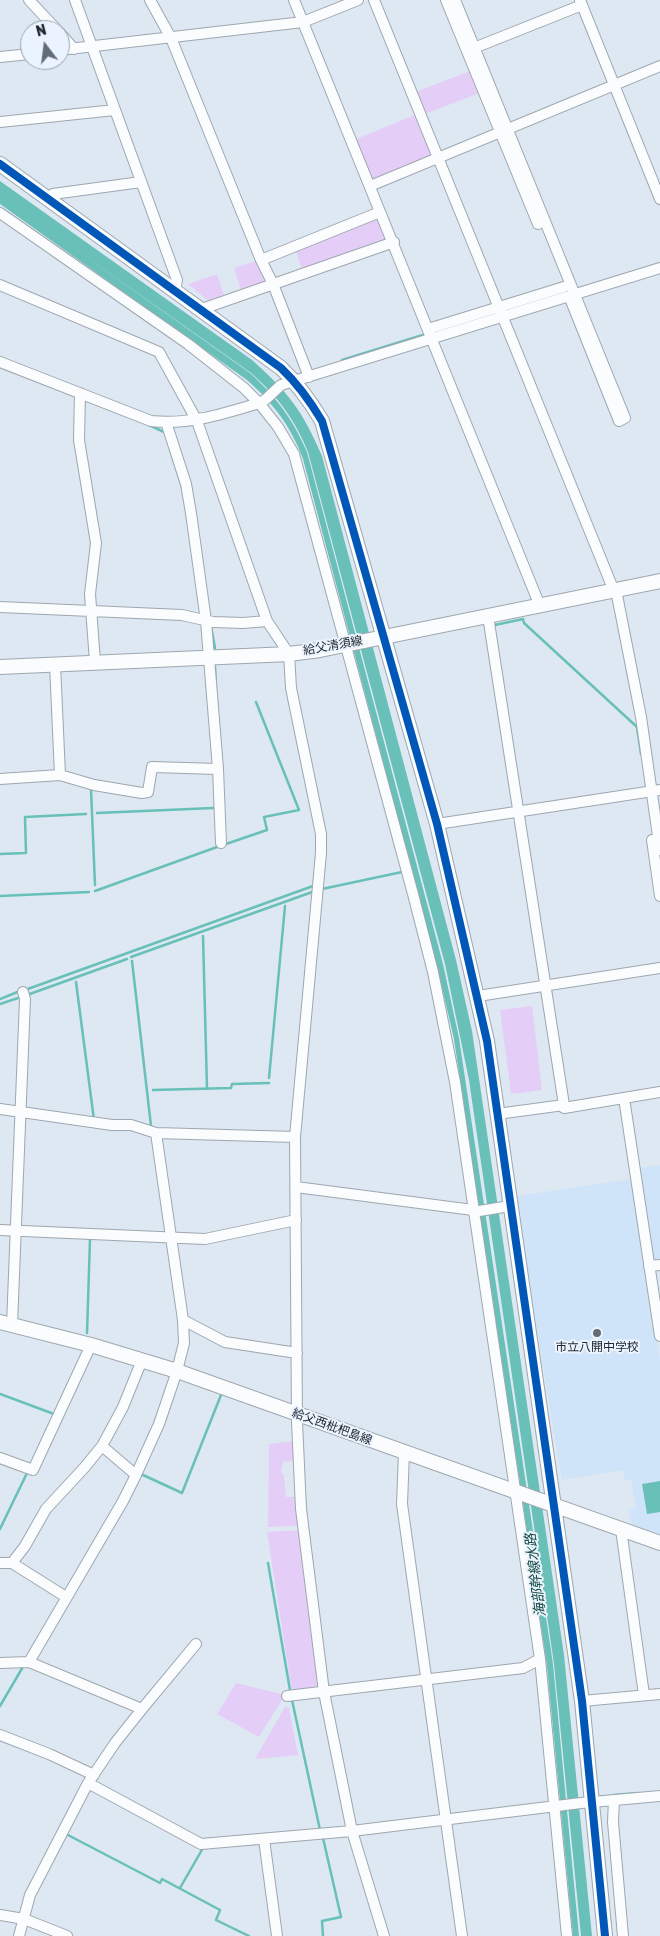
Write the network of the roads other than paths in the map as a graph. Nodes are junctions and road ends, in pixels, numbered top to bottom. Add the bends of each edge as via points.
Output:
1 (28, 0) edge
2 (75, 0) edge
3 (150, 0) edge
4 (294, 0) edge
5 (358, 0) edge
6 (374, 0) edge
7 (446, 0) edge
8 (455, 0) edge
9 (581, 2) edge
10 (48, 20) edge
11 (303, 22) junction
12 (171, 38) junction
13 (70, 44) edge
14 (92, 47) junction
15 (474, 48) junction
16 (70, 49) edge
17 (74, 49) junction
18 (20, 55) edge
19 (0, 57) edge
20 (660, 66) edge
21 (615, 86) junction
22 (115, 110) junction
23 (0, 122) edge
24 (504, 131) junction
25 (438, 158) junction
26 (0, 164) edge
27 (141, 182) junction
28 (370, 186) junction
29 (46, 199) junction
30 (660, 199) edge
31 (380, 212) junction
32 (0, 213) edge
33 (394, 242) junction
34 (261, 260) junction
35 (660, 268) edge
36 (274, 284) junction
37 (0, 285) edge
38 (175, 291) junction
39 (568, 293) junction
40 (202, 309) junction
41 (501, 312) junction
42 (430, 333) junction
43 (0, 362) edge
44 (309, 376) junction
45 (288, 383) junction
46 (80, 394) junction
47 (262, 401) junction
48 (197, 421) junction
49 (166, 422) junction
50 (660, 581) edge
51 (615, 590) junction
52 (540, 606) junction
53 (0, 607) edge
54 (90, 610) junction
55 (488, 616) junction
56 (206, 620) junction
57 (267, 620) junction
58 (379, 639) junction
59 (347, 644) junction
60 (289, 654) junction
61 (210, 657) junction
62 (95, 662) junction
63 (55, 664) junction
64 (0, 667) edge
65 (218, 769) junction
66 (60, 776) junction
67 (0, 779) edge
68 (652, 792) edge
69 (518, 811) junction
70 (437, 824) junction
71 (221, 843) dead end
72 (660, 850) edge
73 (660, 896) edge
74 (660, 968) edge
75 (545, 985) junction
76 (23, 992) dead end
77 (478, 996) junction
78 (660, 1092) edge
79 (624, 1098) junction
80 (564, 1104) junction
81 (0, 1109) edge
82 (21, 1112) junction
83 (497, 1114) junction
84 (156, 1132) junction
85 (295, 1137) junction
86 (296, 1187) junction
87 (505, 1207) junction
88 (474, 1211) junction
89 (296, 1220) junction
90 (0, 1230) edge
91 (16, 1231) junction
92 (172, 1238) junction
93 (655, 1266) edge
94 (183, 1320) junction
95 (6, 1324) edge
96 (660, 1336) edge
97 (91, 1345) junction
98 (297, 1353) junction
99 (142, 1360) junction
100 (177, 1371) junction
101 (298, 1414) junction
102 (102, 1446) junction
103 (404, 1452) junction
104 (0, 1458) edge
105 (136, 1475) junction
106 (518, 1493) junction
107 (549, 1504) junction
108 (621, 1529) junction
109 (660, 1543) edge
110 (12, 1562) junction
111 (0, 1563) edge
112 (66, 1597) junction
113 (196, 1644) dead end
114 (540, 1659) junction
115 (28, 1662) junction
116 (0, 1663) edge
117 (523, 1668) junction
118 (541, 1672) junction
119 (426, 1680) junction
120 (324, 1692) junction
121 (660, 1694) edge
122 (644, 1695) junction
123 (287, 1696) dead end
124 (582, 1701) junction
125 (142, 1708) junction
126 (0, 1735) edge
127 (91, 1779) junction
128 (660, 1796) edge
129 (614, 1800) junction
130 (587, 1803) junction
131 (557, 1806) junction
132 (445, 1820) junction
133 (352, 1831) junction
134 (264, 1839) junction
135 (0, 1915) edge
136 (24, 1919) junction
137 (19, 1936) edge
138 (66, 1936) edge
139 (277, 1936) edge
140 (384, 1936) edge
141 (462, 1936) edge
142 (567, 1936) edge
143 (605, 1936) edge
144 (623, 1936) edge

1 - 10 street
2 - 14 street
3 - 12 street
4 - 11 street
5 - 11 street
6 - 25 street
7 - 24 street
8 - 15 street
9 - 15 street
9 - 21 street
11 - 12 street
11 - 28 street
12 - 14 street
12 - 34 street
13 - 17 street
14 - 17 street
14 - 22 street
15 - 24 street
16 - 17 street
18 - 19 street
20 - 21 street
21 - 24 street
21 - 30 street
22 - 23 street
22 - 27 street
24 - 25 street
24 - 39 street
25 - 28 street
25 - 41 street
26 - 29 street
27 - 29 street via 53,194
27 - 38 street via 177,280
28 - 31 street
29 - 38 street
31 - 33 street
31 - 34 street
32 - 47 street via 188,344
33 - 36 street
33 - 42 street
34 - 36 street
35 - 39 street
36 - 40 street
36 - 44 street
37 - 48 street via 159,352
38 - 40 street
39 - 39 street via 625,418 619,421
39 - 41 street
40 - 45 street via 257,349
41 - 42 street
41 - 51 street
42 - 44 street
42 - 52 street
43 - 46 street
44 - 45 street
45 - 47 street
45 - 58 street via 308,397 322,421
46 - 49 street via 151,421
46 - 54 street via 79,440 96,543
47 - 48 street
47 - 59 street via 294,454
48 - 49 street
48 - 57 street
49 - 56 street via 186,484
50 - 51 street, 給父清須線
51 - 52 street, 給父清須線
51 - 68 street via 641,717
52 - 55 street, 給父清須線
53 - 54 street
54 - 56 street via 182,615
54 - 62 street
55 - 58 street, 給父清須線
55 - 69 street
56 - 57 street via 243,623
56 - 61 street
57 - 60 street
58 - 59 street, 給父清須線
58 - 70 street
59 - 60 street, 給父清須線
59 - 88 street via 433,972 455,1082
60 - 61 street, 給父清須線
60 - 85 street via 291,688 321,834
61 - 62 street, 給父清須線
61 - 65 street
62 - 63 street, 給父清須線
63 - 64 street, 給父清須線
63 - 66 street
65 - 66 street via 152,767 148,792 142,794
65 - 71 street
66 - 67 street
68 - 69 street
68 - 72 street
68 - 73 street
69 - 70 street
69 - 75 street
70 - 77 street
74 - 75 street
75 - 77 street
75 - 80 street
76 - 82 street
77 - 83 street
78 - 79 street
79 - 80 street via 564,1108
79 - 93 street
80 - 83 street
81 - 82 street
82 - 84 street via 131,1125
82 - 91 street
83 - 87 street
84 - 85 street
84 - 92 street
85 - 86 street
86 - 88 street
86 - 89 street
87 - 88 street
87 - 107 street
88 - 106 street
89 - 92 street via 205,1239
89 - 98 street
90 - 91 street
91 - 92 street
91 - 95 street
92 - 94 street
93 - 96 street
94 - 98 street via 225,1342
94 - 100 street via 184,1343
95 - 97 street, 給父西枇杷島線
97 - 99 street, 給父西枇杷島線
97 - 104 street via 33,1470
98 - 101 street
99 - 100 street, 給父西枇杷島線
99 - 102 street via 123,1407
100 - 101 street, 給父西枇杷島線
100 - 105 street via 159,1424
101 - 103 street, 給父西枇杷島線
101 - 120 street via 300,1509
102 - 105 street
102 - 110 street via 46,1509
103 - 106 street, 給父西枇杷島線
103 - 119 street via 402,1504
105 - 112 street
106 - 107 street, 給父西枇杷島線
106 - 114 street
107 - 108 street, 給父西枇杷島線
107 - 124 street
108 - 109 street, 給父西枇杷島線
108 - 122 street
110 - 111 street
110 - 112 street
112 - 115 street
113 - 125 street
114 - 117 street
114 - 118 street
115 - 116 street
115 - 125 street
117 - 118 street
117 - 119 street
118 - 131 street
119 - 120 street
119 - 132 street
120 - 123 street
120 - 133 street
121 - 122 street
122 - 124 street
124 - 130 street
125 - 127 street
126 - 127 street via 49,1754
127 - 134 street via 201,1844
127 - 136 street via 30,1894
128 - 129 street
129 - 130 street
129 - 144 street via 612,1822
130 - 131 street
130 - 143 street
131 - 132 street
131 - 142 street
132 - 133 street
132 - 141 street
133 - 134 street
133 - 140 street
134 - 139 street
135 - 136 street
136 - 137 street
136 - 138 street

